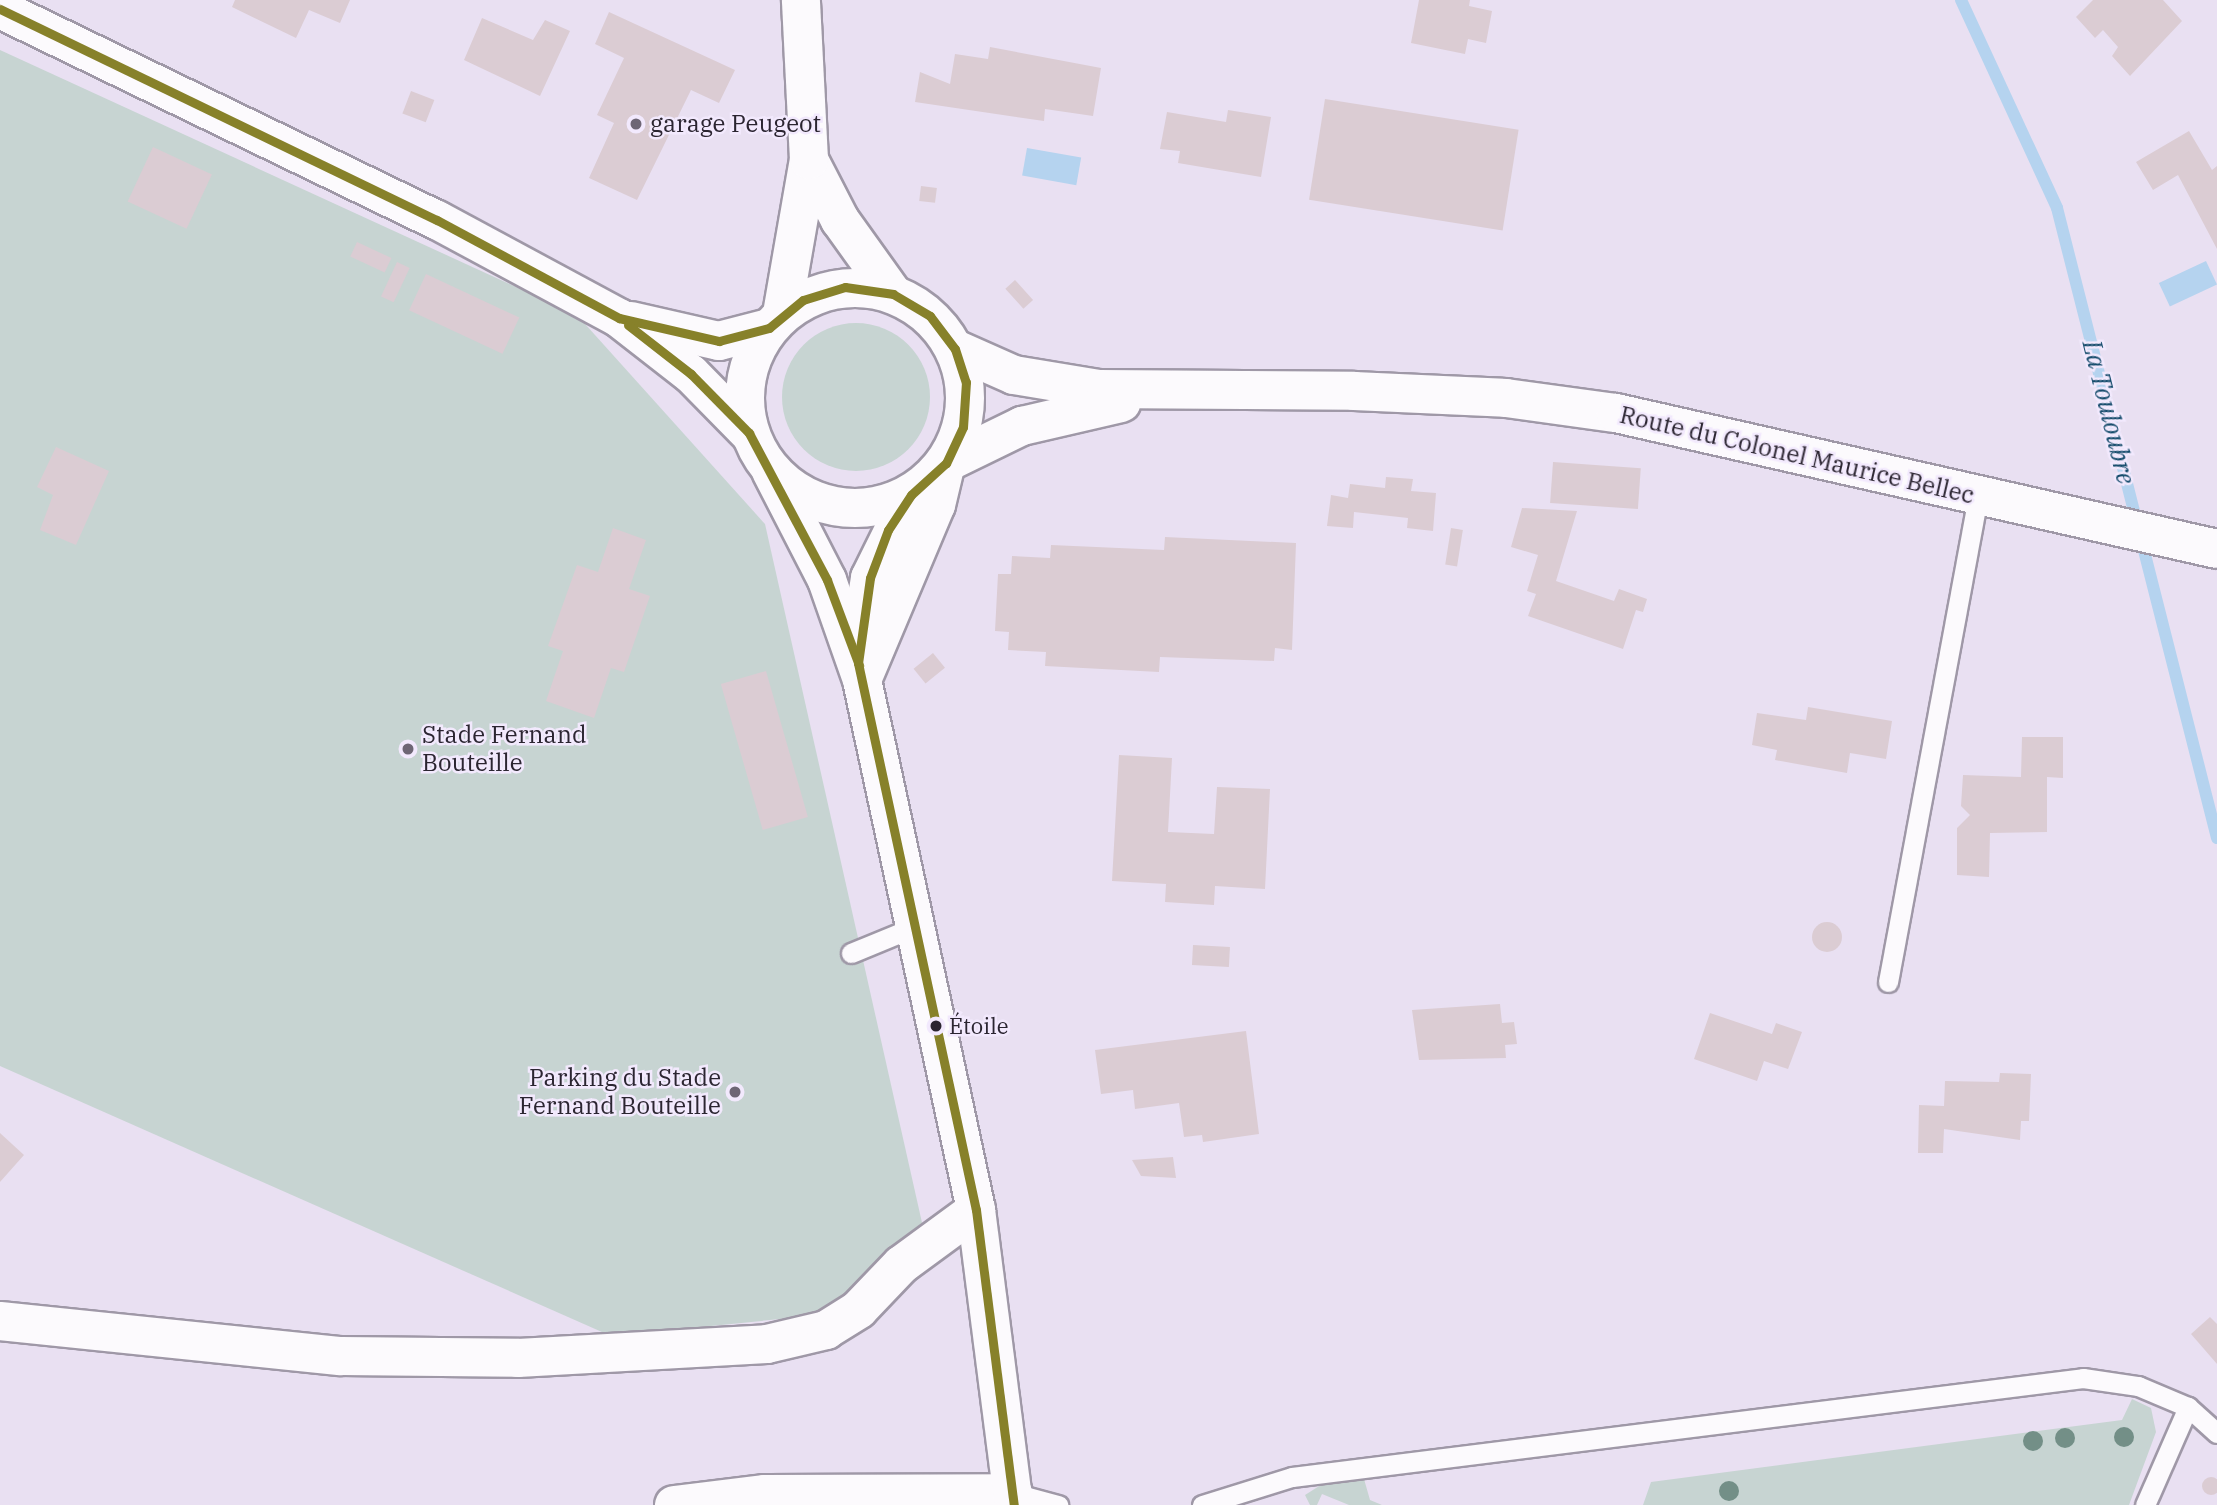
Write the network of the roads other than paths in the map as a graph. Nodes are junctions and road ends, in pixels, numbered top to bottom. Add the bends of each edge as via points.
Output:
1 (801, 0) edge
2 (7, 8) edge
3 (808, 160) junction
4 (894, 294) junction
5 (619, 318) junction
6 (776, 321) junction
7 (955, 349) junction
8 (1204, 395) junction
9 (749, 433) junction
10 (946, 463) junction
11 (771, 471) junction
12 (911, 495) junction
13 (1978, 498) junction
14 (2215, 549) edge
15 (860, 671) junction
16 (919, 925) junction
17 (851, 953) dead end
18 (1888, 982) dead end
19 (976, 1210) junction
20 (0, 1321) edge
21 (2188, 1407) junction
22 (2217, 1433) edge
23 (1013, 1499) edge
24 (674, 1505) edge
25 (1058, 1505) edge
26 (1202, 1505) edge
27 (2145, 1505) edge

1 - 3 main road
2 - 5 main road via 437,220
3 - 4 main road via 840,220
3 - 6 main road
4 - 6 main road via 845,287
4 - 7 main road via 930,316
5 - 6 main road via 719,341
5 - 9 main road via 691,374
6 - 9 main road via 751,359 744,392
7 - 8 main road, Route du Colonel Maurice Bellec via 1027,377 1099,389
7 - 10 main road via 966,382 964,427
8 - 10 main road, Route du Colonel Maurice Bellec via 1086,407 1022,426
8 - 13 main road, Route du Colonel Maurice Bellec via 1354,391 1589,409 1740,437
9 - 11 main road
10 - 12 main road
10 - 15 main road via 936,505
11 - 12 main road via 817,503 862,509
11 - 15 main road via 827,580
12 - 15 main road via 870,578
13 - 14 main road, Route du Colonel Maurice Bellec
13 - 18 lane
15 - 16 main road
16 - 17 lane
16 - 19 main road
19 - 20 main road via 901,1265 859,1310 826,1330 767,1344 518,1358 341,1356
19 - 23 main road
21 - 22 lane
21 - 26 lane via 2138,1387 2083,1378 1380,1465 1292,1478
21 - 27 lane
23 - 24 main road via 765,1494
23 - 25 lane

